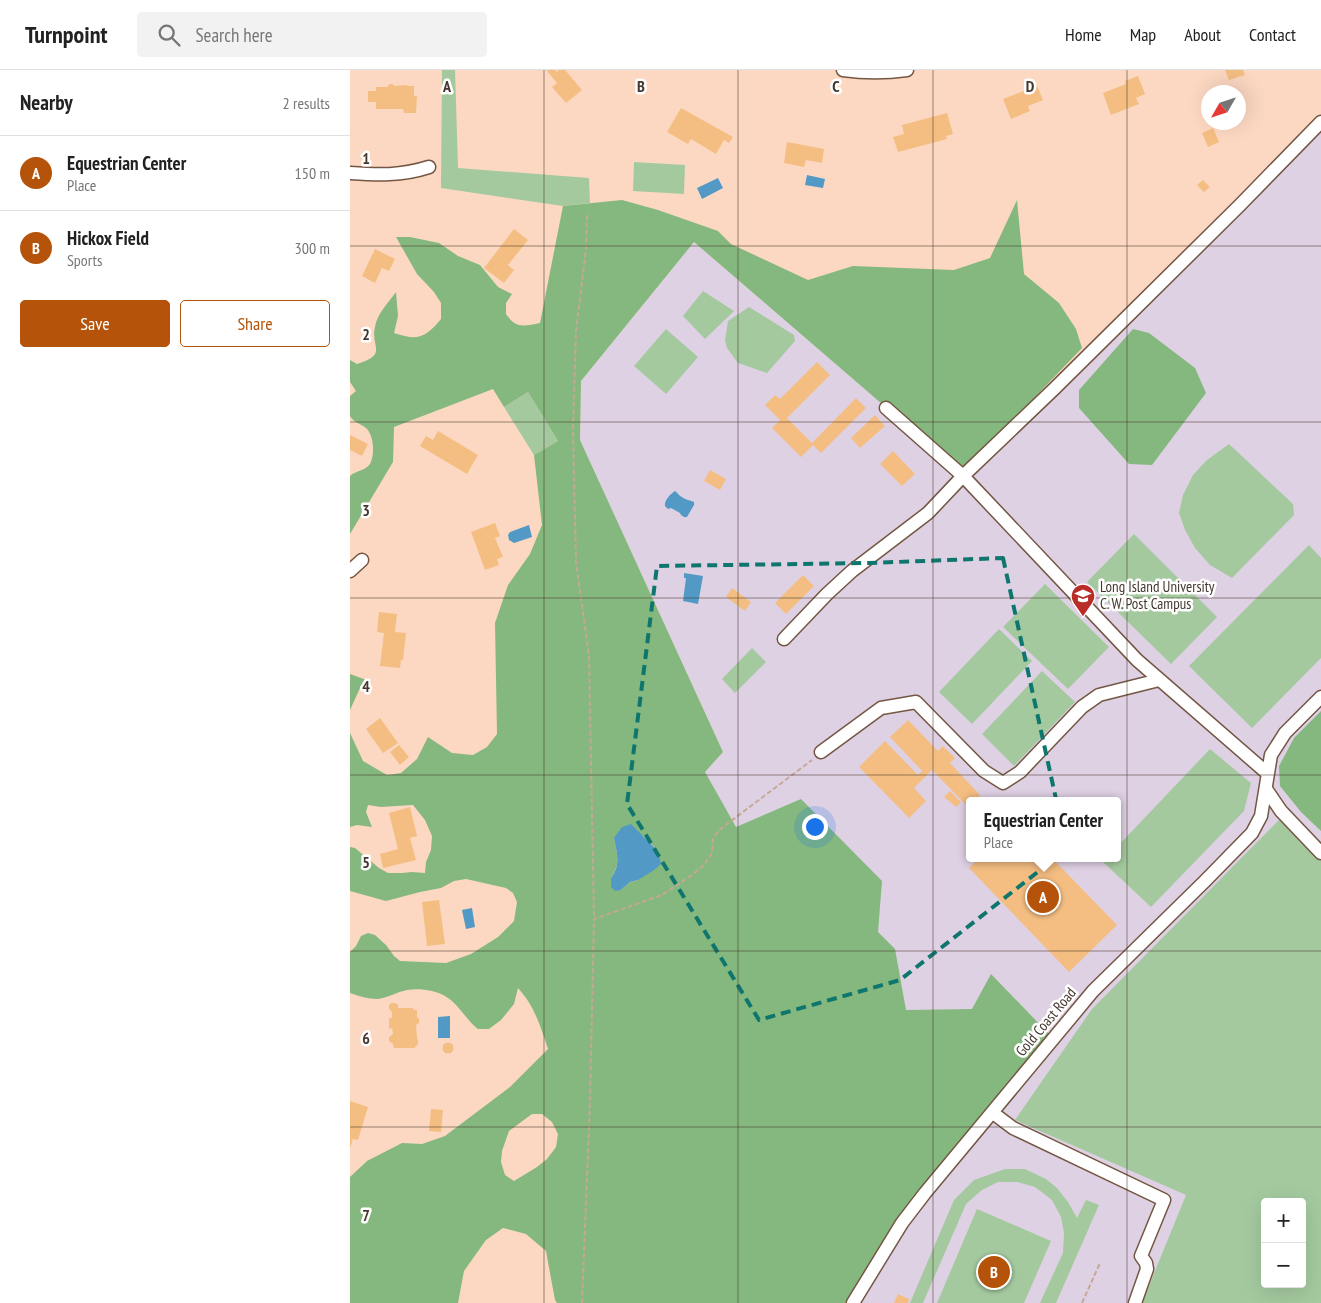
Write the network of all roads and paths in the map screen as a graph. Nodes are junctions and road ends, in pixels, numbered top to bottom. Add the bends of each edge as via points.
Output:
1 (843, 70) edge
2 (907, 70) edge
3 (1321, 122) edge
4 (429, 167) dead end
5 (350, 173) edge
6 (587, 216) dead end
7 (886, 408) dead end
8 (963, 476) junction
9 (362, 560) dead end
10 (350, 571) edge
11 (784, 639) dead end
12 (1160, 680) junction
13 (1321, 697) edge
14 (821, 752) joint
15 (1267, 773) junction
16 (1266, 789) junction
17 (1321, 853) edge
18 (594, 919) junction
19 (993, 1113) junction
20 (1100, 1263) dead end
21 (582, 1303) edge
22 (853, 1303) edge
23 (1082, 1303) edge
24 (1135, 1303) edge

1 - 2 street
3 - 8 street
4 - 5 street via 404,174
6 - 18 path via 576,331 573,431 576,562 588,656
7 - 8 street
8 - 11 street via 928,512 852,570
8 - 12 street via 1137,660
9 - 10 street
12 - 14 street via 1099,695 1082,708 1020,772 1003,783 984,771 916,702 882,708
12 - 15 street
13 - 15 street, Gold Coast Road via 1285,733 1271,755
14 - 18 path via 719,830 713,839 712,853 692,875 662,894
15 - 16 street, Gold Coast Road
16 - 17 street via 1281,811
16 - 19 street, Gold Coast Road via 1261,816 1252,833 1093,991
18 - 21 path
19 - 22 street, Gold Coast Road via 902,1223
19 - 24 street via 1013,1128 1164,1200 1141,1256 1147,1270
20 - 23 path

